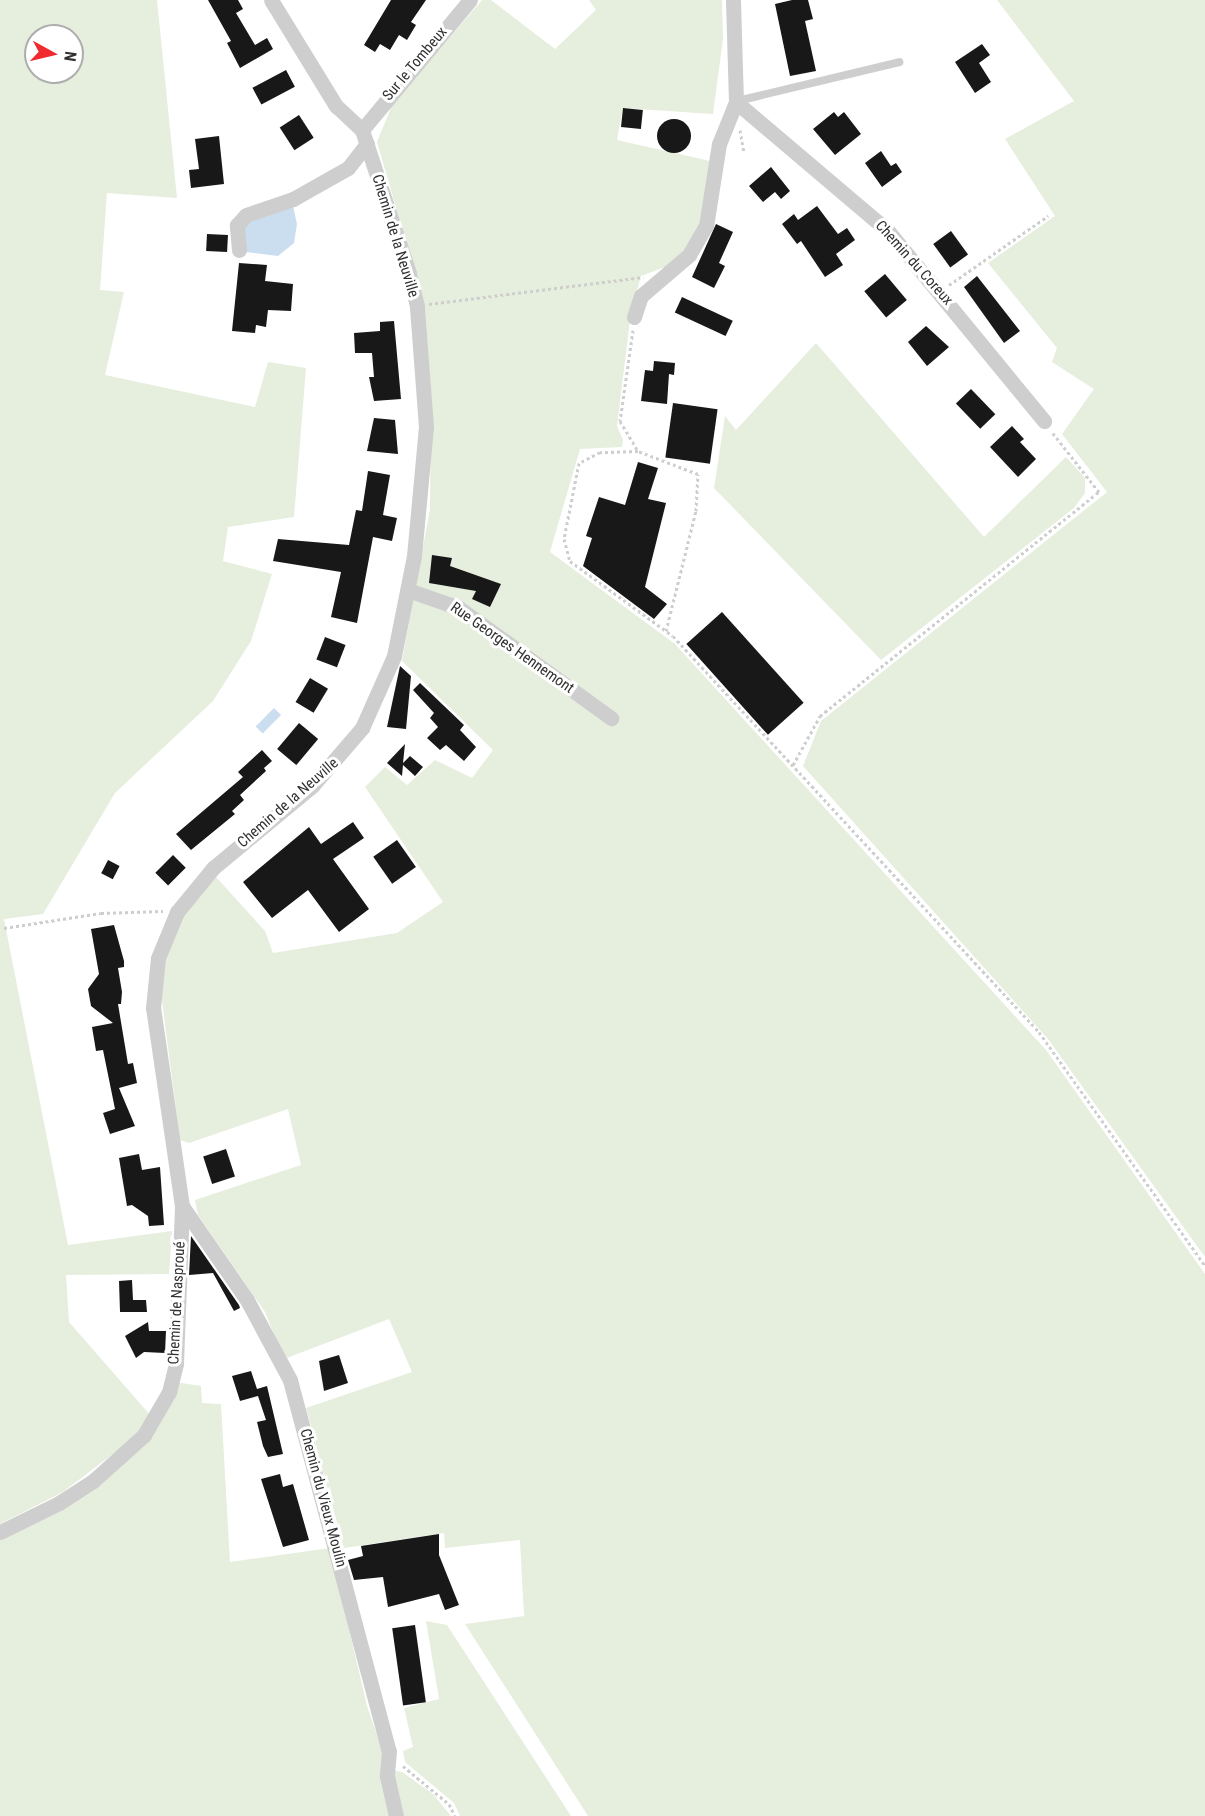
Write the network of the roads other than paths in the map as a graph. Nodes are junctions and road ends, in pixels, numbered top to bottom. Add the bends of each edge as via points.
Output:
1 (271, 0) edge
2 (470, 0) edge
3 (733, 0) edge
4 (899, 62) dead end
5 (736, 102) junction
6 (364, 137) junction
7 (239, 250) dead end
8 (634, 317) road end
9 (1044, 422) road end
10 (408, 590) junction
11 (611, 718) dead end
12 (182, 1206) junction
13 (0, 1532) edge
14 (396, 1816) edge

1 - 6 street via 336,106
2 - 6 street, Sur le Tombeux
3 - 5 street
4 - 5 lane
5 - 8 street via 719,144 706,226 689,255 641,296
5 - 9 street, Chemin du Coreux via 888,231
6 - 7 street, Chemin de la Neuville via 348,168 293,199 246,215 237,225
6 - 10 street, Chemin de la Neuville via 417,306 426,457
10 - 11 street, Rue Georges Hennemont via 459,608
10 - 12 street, Chemin de la Neuville via 394,657 380,694 350,746 312,786 213,867 177,912 158,958 153,1008
12 - 13 street, Chemin de Nasproué via 176,1363 157,1417 120,1459 93,1481
12 - 14 street, Chemin du Vieux Moulin via 247,1300 290,1380 389,1751 387,1776

